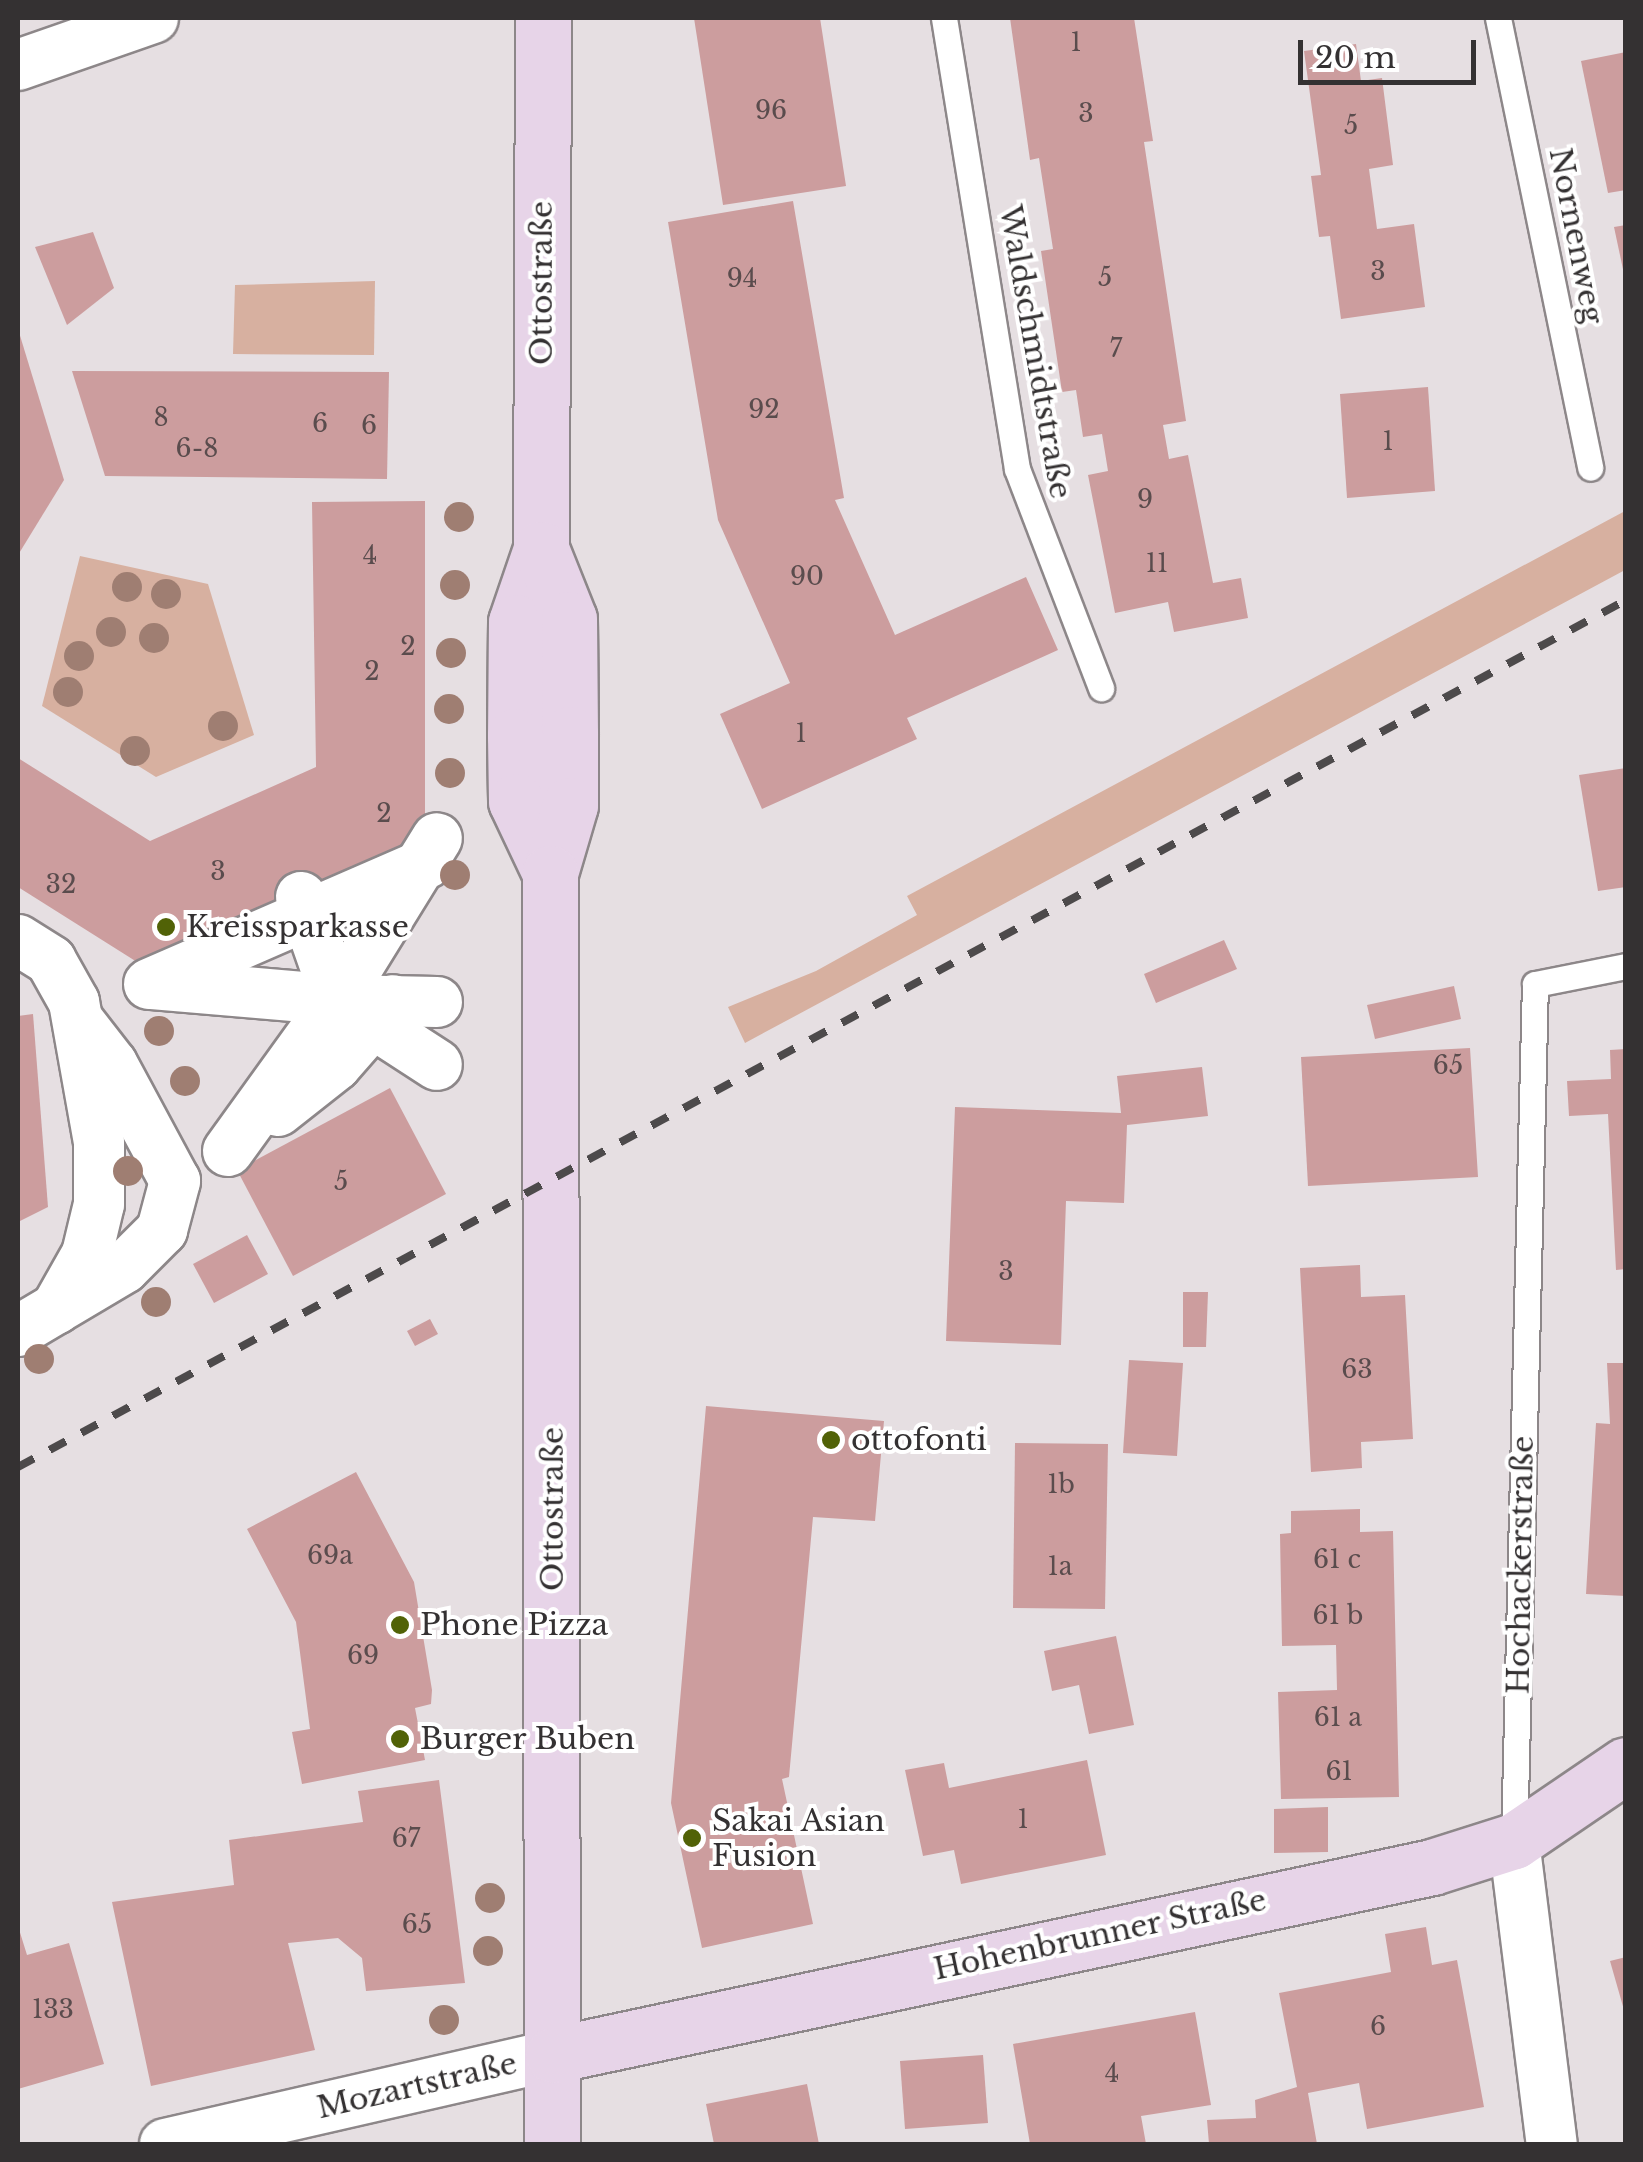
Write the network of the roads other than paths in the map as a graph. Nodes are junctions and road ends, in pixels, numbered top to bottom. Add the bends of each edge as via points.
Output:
1 (152, 18) edge
2 (543, 18) edge
3 (944, 18) edge
4 (1498, 18) edge
5 (18, 65) edge
6 (1590, 468) dead end
7 (1101, 688) dead end
8 (304, 905) junction
9 (18, 940) edge
10 (1626, 966) edge
11 (81, 1024) junction
12 (362, 1034) junction
13 (437, 1065) dead end
14 (36, 1321) edge
15 (1626, 1765) edge
16 (1514, 1842) junction
17 (553, 2055) junction
18 (165, 2144) edge
19 (552, 2144) edge
20 (1552, 2144) edge

1 - 5 street
2 - 17 street, Ottostraße via 541,548 570,618 570,804 550,873
3 - 7 lane, Waldschmidtstraße via 1017,469
4 - 6 lane, Nornenweg
8 - 12 street
8 - 12 street via 432,855
8 - 12 street via 149,984
9 - 11 street via 52,961
10 - 16 lane, Hochackerstraße via 1535,984
11 - 14 street via 99,1143 99,1204 86,1254
11 - 14 street via 112,1064 175,1181 162,1230 124,1268
12 - 13 street
15 - 16 street, Hohenbrunner Straße
16 - 17 street, Hohenbrunner Straße via 1432,1867
16 - 20 street, Hochackerstraße
17 - 18 street, Mozartstraße
17 - 19 street, Ottostraße

